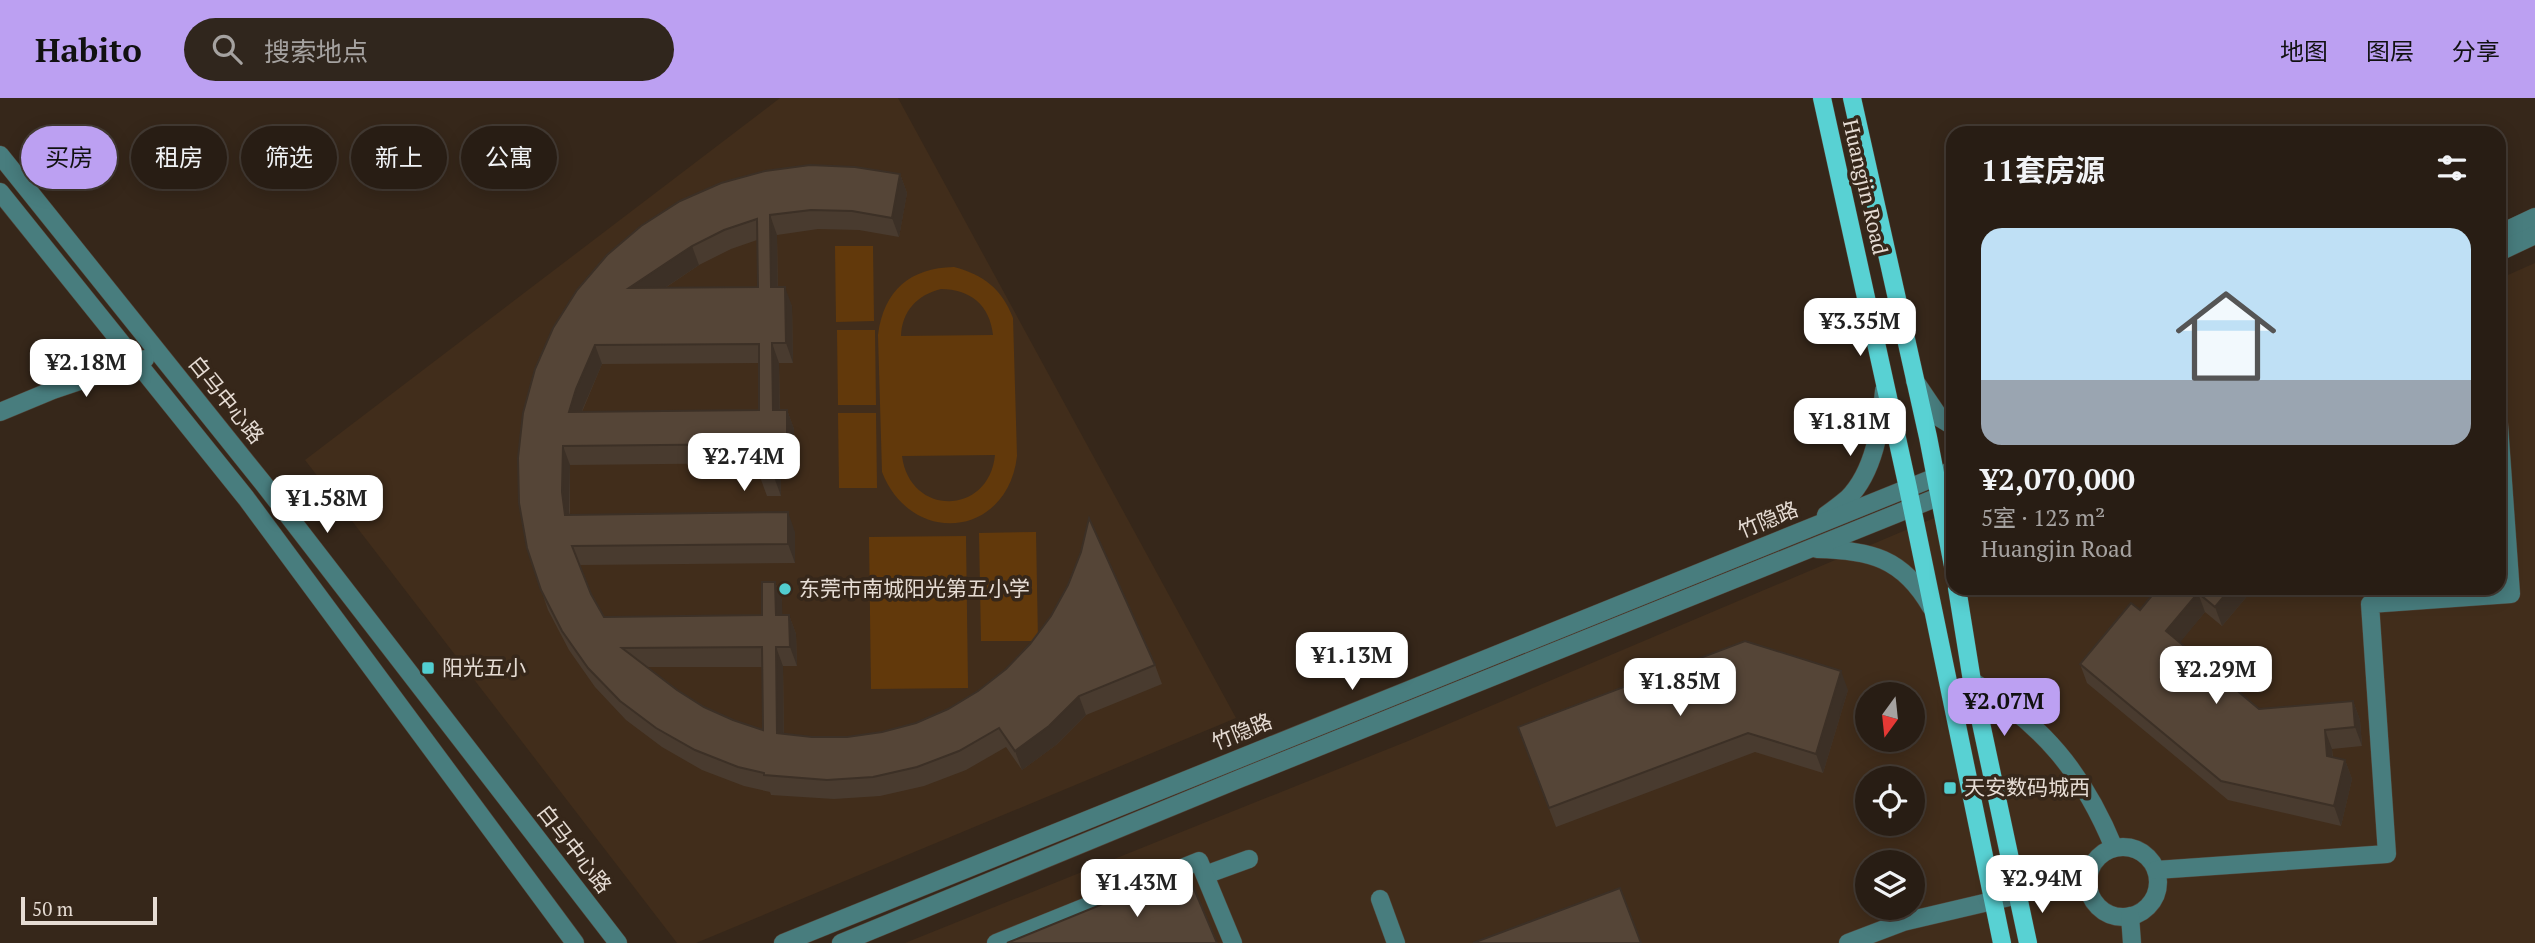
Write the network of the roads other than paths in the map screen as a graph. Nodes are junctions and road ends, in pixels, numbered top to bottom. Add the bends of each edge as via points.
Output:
1 (1822, 98) edge
2 (1852, 98) edge
3 (0, 155) edge
4 (0, 192) edge
5 (2535, 217) edge
6 (2506, 231) edge
7 (2535, 235) edge
8 (2506, 249) edge
9 (160, 354) junction
10 (136, 362) junction
11 (1915, 381) junction
12 (1885, 384) junction
13 (0, 412) edge
14 (1946, 422) edge
15 (1946, 473) edge
16 (1935, 477) junction
17 (1908, 488) junction
18 (1946, 494) edge
19 (1912, 507) junction
20 (2506, 524) edge
21 (1808, 528) junction
22 (1810, 548) junction
23 (2506, 594) edge
24 (1958, 595) edge
25 (1963, 595) edge
26 (2497, 595) edge
27 (1933, 611) junction
28 (1962, 612) junction
29 (1972, 681) junction
30 (2115, 848) junction
31 (1249, 859) dead end
32 (2156, 870) junction
33 (1205, 875) junction
34 (2018, 895) junction
35 (1380, 899) dead end
36 (1992, 901) junction
37 (2130, 916) junction
38 (575, 943) edge
39 (618, 943) edge
40 (782, 943) edge
41 (841, 943) edge
42 (996, 943) edge
43 (1233, 943) edge
44 (1396, 943) edge
45 (1848, 943) edge
46 (2002, 943) edge
47 (2028, 943) edge
48 (2132, 943) edge

1 - 12 main road, Huangjin Road
2 - 11 main road, Huangjin Road
3 - 9 street, 白马中心路
4 - 10 street
5 - 6 street
7 - 8 street
9 - 10 street
9 - 39 street, 白马中心路
10 - 13 street
10 - 38 street via 246,498
11 - 14 street
11 - 16 main road, Huangjin Road
12 - 17 main road, Huangjin Road
12 - 21 street via 1881,433 1866,469 1849,497
15 - 16 street, 竹隐路
16 - 17 street, 竹隐路
16 - 18 main road, Huangjin Road
17 - 19 main road, Huangjin Road
17 - 21 street, 竹隐路
18 - 19 street, 竹隐路
19 - 22 street, 竹隐路
19 - 27 main road, Huangjin Road
20 - 23 street via 2511,594
21 - 40 street, 竹隐路
22 - 27 street via 1850,549 1885,559 1920,587
22 - 41 street, 竹隐路
24 - 28 main road
25 - 28 street
26 - 32 street via 2370,604 2387,855
27 - 36 main road, Huangjin Road
28 - 29 main road
29 - 30 street via 2048,739 2087,790
29 - 34 main road
30 - 32 street via 2143,853
30 - 37 street via 2105,851 2092,866 2090,895 2111,915
31 - 33 street
32 - 37 street via 2154,898 2148,907
33 - 42 street via 1199,860
33 - 43 street
34 - 36 street
34 - 47 main road
35 - 44 street
36 - 45 street via 1903,922
36 - 46 main road, Huangjin Road
37 - 48 street

